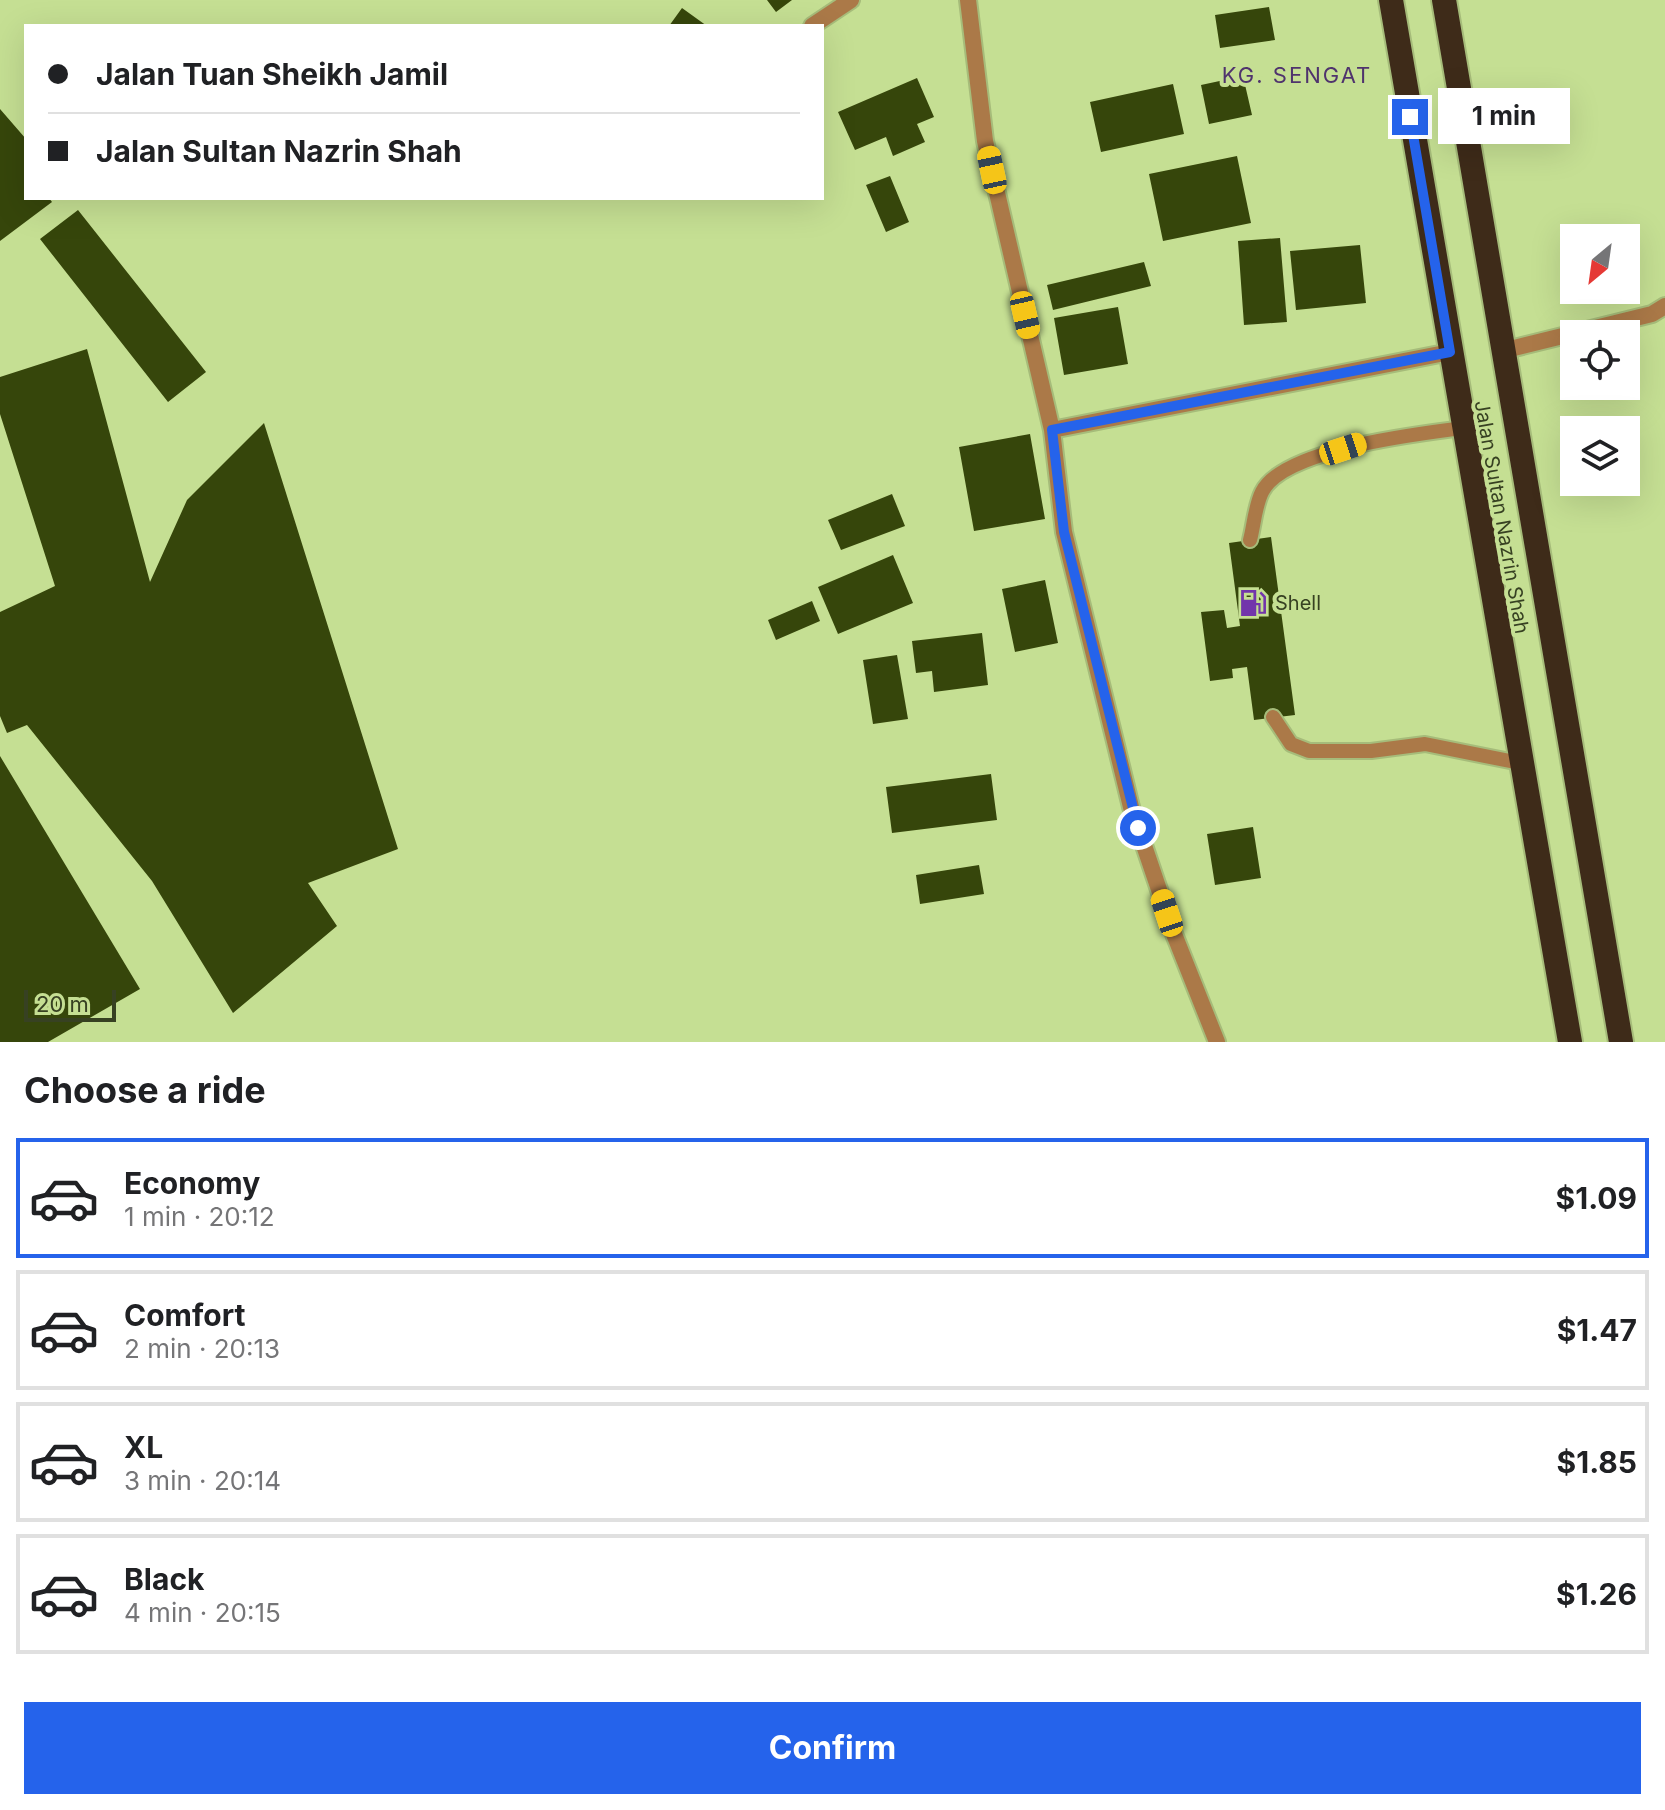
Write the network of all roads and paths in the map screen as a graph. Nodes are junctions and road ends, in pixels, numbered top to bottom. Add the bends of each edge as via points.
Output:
1 (851, 0) edge
2 (968, 0) edge
3 (1391, 0) edge
4 (1444, 0) edge
5 (815, 24) edge
6 (1665, 306) edge
7 (1502, 351) junction
8 (1450, 352) junction
9 (1463, 428) junction
10 (1052, 430) junction
11 (1250, 540) dead end
12 (1273, 717) dead end
13 (1520, 763) junction
14 (1217, 1042) edge
15 (1570, 1042) edge
16 (1621, 1042) edge

1 - 5 street
2 - 10 street via 985,141
3 - 8 highway, Jalan Sultan Nazrin Shah
4 - 7 highway, Jalan Sultan Nazrin Shah
6 - 7 street via 1652,314
7 - 16 highway, Jalan Sultan Nazrin Shah
8 - 9 highway, Jalan Sultan Nazrin Shah
8 - 10 street
9 - 11 lane via 1367,441 1295,465 1262,490
9 - 13 highway, Jalan Sultan Nazrin Shah
10 - 14 street via 1064,532 1131,807
12 - 13 lane via 1291,744 1309,751 1425,744
13 - 15 highway, Jalan Sultan Nazrin Shah

